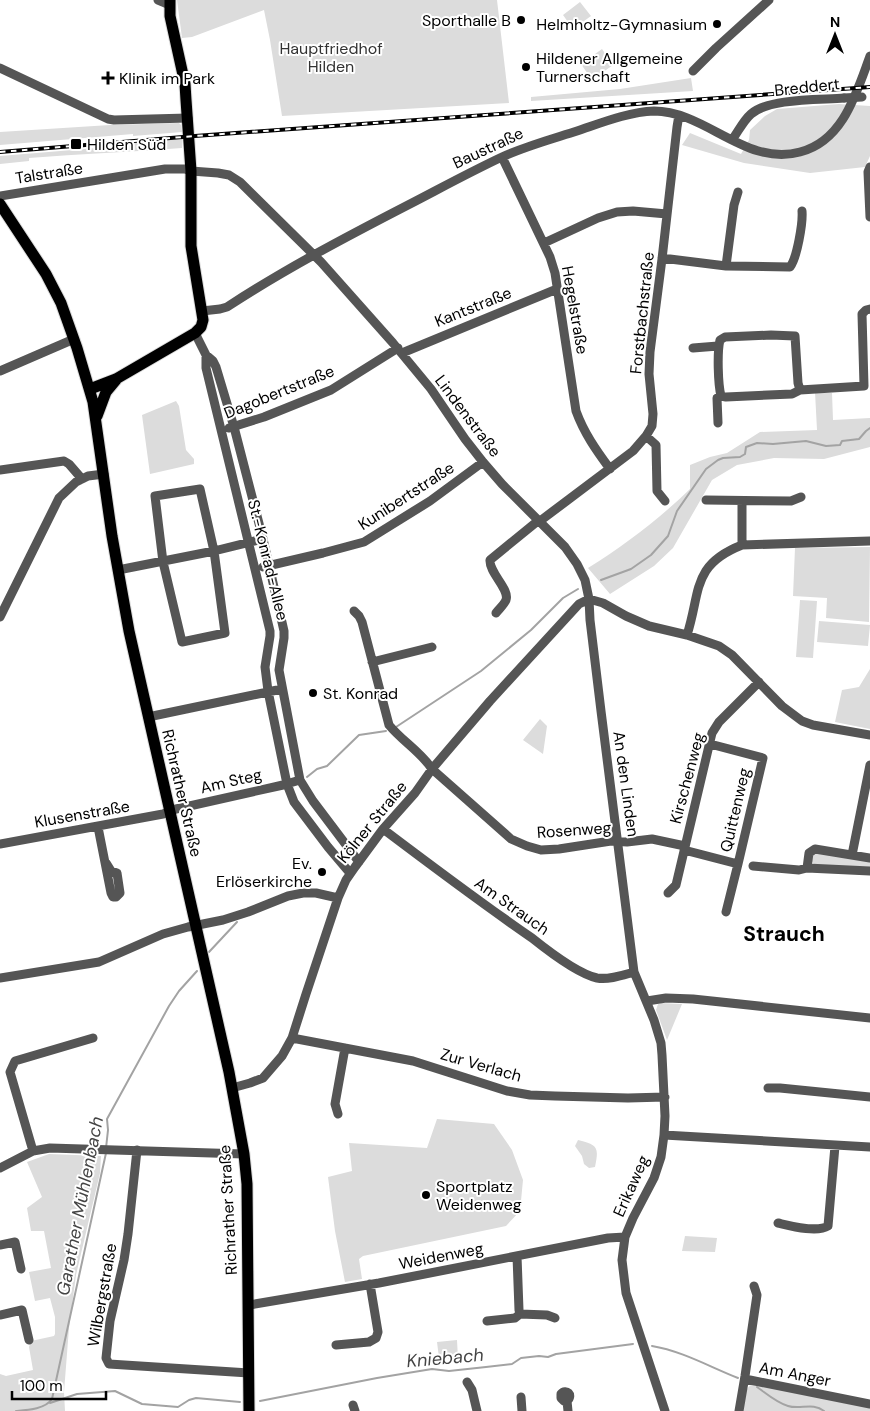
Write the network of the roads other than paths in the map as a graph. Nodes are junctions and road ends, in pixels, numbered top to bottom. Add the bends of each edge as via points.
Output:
1 (158, 0) edge
2 (769, 0) edge
3 (170, 2) edge
4 (870, 56) edge
5 (0, 68) edge
6 (693, 72) dead end
7 (866, 97) edge
8 (679, 116) junction
9 (188, 118) junction
10 (732, 140) junction
11 (502, 157) junction
12 (870, 167) edge
13 (187, 170) junction
14 (738, 192) dead end
15 (0, 196) edge
16 (0, 204) edge
17 (802, 211) dead end
18 (666, 214) junction
19 (870, 217) edge
20 (544, 243) junction
21 (314, 255) junction
22 (662, 258) junction
23 (726, 266) junction
24 (556, 289) junction
25 (870, 308) edge
26 (202, 311) junction
27 (866, 326) edge
28 (196, 333) junction
29 (74, 339) junction
30 (718, 346) junction
31 (692, 348) dead end
32 (400, 351) junction
33 (206, 355) junction
34 (0, 372) edge
35 (116, 379) junction
36 (867, 387) edge
37 (90, 389) junction
38 (800, 390) junction
39 (106, 392) junction
40 (721, 396) junction
41 (96, 420) junction
42 (718, 423) dead end
43 (234, 427) junction
44 (221, 430) junction
45 (646, 436) junction
46 (483, 462) junction
47 (610, 469) junction
48 (0, 470) edge
49 (104, 474) junction
50 (82, 479) junction
51 (801, 497) dead end
52 (706, 500) dead end
53 (665, 501) dead end
54 (742, 501) junction
55 (539, 521) junction
56 (263, 540) junction
57 (870, 541) edge
58 (249, 543) junction
59 (742, 545) junction
60 (214, 551) junction
61 (163, 562) junction
62 (269, 566) junction
63 (255, 568) junction
64 (118, 570) junction
65 (589, 599) junction
66 (354, 611) dead end
67 (496, 613) dead end
68 (0, 617) edge
69 (687, 635) junction
70 (432, 647) dead end
71 (372, 662) junction
72 (759, 682) junction
73 (282, 688) junction
74 (268, 690) junction
75 (148, 717) junction
76 (870, 735) edge
77 (710, 744) junction
78 (870, 765) edge
79 (432, 770) junction
80 (300, 780) junction
81 (287, 784) junction
82 (170, 812) junction
83 (98, 827) junction
84 (384, 829) junction
85 (618, 842) junction
86 (0, 844) edge
87 (685, 848) junction
88 (852, 855) junction
89 (870, 858) edge
90 (359, 862) junction
91 (106, 863) dead end
92 (738, 864) junction
93 (753, 866) dead end
94 (807, 868) junction
95 (870, 871) edge
96 (350, 873) junction
97 (668, 893) dead end
98 (338, 898) junction
99 (726, 912) dead end
100 (196, 925) junction
101 (634, 972) junction
102 (0, 978) edge
103 (647, 1001) junction
104 (870, 1018) edge
105 (93, 1038) dead end
106 (292, 1038) junction
107 (345, 1048) junction
108 (232, 1088) junction
109 (768, 1088) dead end
110 (665, 1097) junction
111 (870, 1097) edge
112 (338, 1114) dead end
113 (664, 1135) junction
114 (835, 1146) junction
115 (870, 1147) edge
116 (137, 1150) junction
117 (33, 1151) junction
118 (244, 1154) junction
119 (0, 1168) edge
120 (778, 1223) dead end
121 (626, 1237) junction
122 (0, 1245) edge
123 (517, 1256) junction
124 (21, 1270) dead end
125 (370, 1284) junction
126 (754, 1286) dead end
127 (249, 1305) junction
128 (520, 1314) junction
129 (0, 1315) edge
130 (555, 1318) dead end
131 (487, 1321) dead end
132 (29, 1340) dead end
133 (336, 1345) dead end
134 (249, 1373) junction
135 (745, 1379) junction
136 (467, 1382) dead end
137 (521, 1396) dead end
138 (567, 1401) dead end
139 (870, 1404) edge
140 (249, 1411) edge
141 (478, 1411) edge
142 (522, 1411) edge
143 (568, 1411) edge
144 (664, 1411) edge
145 (739, 1411) edge

1 - 3 street
2 - 6 street
3 - 9 main road
4 - 10 street, Baustraße via 844,119 826,140 800,152 780,155 754,150
5 - 9 street via 108,119
7 - 10 street, Breddert, bridge via 778,103 760,108 751,114
8 - 10 street, Baustraße
8 - 11 street, Baustraße via 654,111 632,114
8 - 18 street, Forstbachstraße
9 - 13 main road
11 - 20 street, Hegelstraße
11 - 21 street, Baustraße
12 - 19 street
13 - 15 street, Talstraße via 164,168
13 - 21 street, Talstraße via 229,175 240,182
13 - 26 main road via 191,246
14 - 23 street
16 - 29 main road, Richrather Straße via 46,274
17 - 23 street via 798,244 790,268
18 - 20 street via 617,212
18 - 22 street, Forstbachstraße
20 - 24 street, Hegelstraße via 555,273
21 - 26 street, Baustraße via 227,307
21 - 32 street, Lindenstraße
22 - 23 street
22 - 45 street, Forstbachstraße via 650,352 652,426
24 - 32 street, Kantstraße
24 - 47 street, Hegelstraße via 576,410 590,442
25 - 27 street via 862,314
26 - 28 main road via 202,323
27 - 36 street
28 - 33 street, St.-Konrad-Allee
28 - 35 main road
29 - 34 street
29 - 37 main road, Richrather Straße
30 - 31 street
30 - 38 street via 725,337 795,336
30 - 40 street
32 - 43 street, Dagobertstraße via 332,390
32 - 46 street, Lindenstraße
33 - 43 street, St.-Konrad-Allee via 216,367
33 - 44 street, St.-Konrad-Allee via 206,368
35 - 37 main road
35 - 39 main road
36 - 38 street
37 - 39 main road
37 - 41 main road, Richrather Straße
38 - 40 street via 792,394
39 - 41 main road
40 - 42 street via 717,398
41 - 49 main road, Richrather Straße
43 - 44 street, Dagobertstraße
43 - 56 street, St.-Konrad-Allee
44 - 58 street, St.-Konrad-Allee
45 - 47 street, Forstbachstraße
45 - 53 street via 656,445 657,491
46 - 55 street, Lindenstraße
46 - 62 street, Kunibertstraße via 430,501 364,542
47 - 55 street, Forstbachstraße
48 - 50 street via 64,461
49 - 50 street
49 - 64 main road, Richrather Straße
50 - 68 street via 59,498
51 - 54 street via 791,501
52 - 54 street
54 - 59 street
55 - 65 street, Lindenstraße via 578,564
55 - 67 street, Forstbachstraße via 490,560 490,566 506,594 506,601
56 - 58 street
56 - 62 street, St.-Konrad-Allee
57 - 59 street
58 - 60 street
58 - 63 street, St.-Konrad-Allee
59 - 69 street via 709,565 700,580
60 - 61 street
60 - 61 street via 200,489 155,496
60 - 61 street via 225,633 182,642
61 - 64 street
62 - 63 street, Kunibertstraße
62 - 73 street, St.-Konrad-Allee via 284,634 279,670
63 - 74 street, St.-Konrad-Allee via 270,631 265,663
64 - 75 main road, Richrather Straße
65 - 69 street via 649,626
65 - 79 street, Kölner Straße via 579,604 548,636
65 - 85 street, An den Linden
66 - 71 street, Rosenweg via 362,622
69 - 72 street via 719,646
70 - 71 street
71 - 79 street, Rosenweg via 389,725 426,759
72 - 76 street via 802,721
72 - 77 street, Kirschenweg via 720,722 712,733
73 - 74 street
73 - 80 street, St.-Konrad-Allee
74 - 75 street
74 - 81 street, St.-Konrad-Allee
75 - 82 main road, Richrather Straße
77 - 87 street, Kirschenweg
77 - 92 street, Quittenweg via 763,758
78 - 88 street
79 - 84 street, Kölner Straße
79 - 85 street, Rosenweg via 511,839 527,846 541,850
80 - 81 street, Am Steg
80 - 90 street, St.-Konrad-Allee
81 - 82 street, Am Steg
81 - 96 street, St.-Konrad-Allee via 294,802
82 - 83 street, Klusenstraße
82 - 100 main road, Richrather Straße
83 - 86 street, Klusenstraße
83 - 91 street
84 - 90 street, Kölner Straße
84 - 101 street, Am Strauch via 461,888 586,974 608,978
85 - 87 street, Rosenweg via 655,839
85 - 101 street, An den Linden
87 - 92 street, Quittenweg
87 - 97 street, Kirschenweg via 676,885
88 - 89 street
88 - 94 street via 815,849 809,853
90 - 96 street, Kölner Straße
92 - 99 street, Quittenweg
93 - 94 street
94 - 95 street
96 - 98 street, Kölner Straße
98 - 100 street via 303,893
98 - 106 street, Kölner Straße
100 - 102 street via 163,934 99,962
100 - 108 main road, Richrather Straße
101 - 103 street, Erikaweg
103 - 104 street via 693,999
103 - 110 street, Erikaweg via 661,1043
105 - 117 street via 15,1061 10,1072
106 - 107 street, Zur Verlach
106 - 108 street, Kölner Straße via 263,1078
107 - 110 street, Zur Verlach via 413,1060 523,1094
107 - 112 street via 335,1104
108 - 118 main road, Richrather Straße
109 - 111 street
110 - 113 street, Erikaweg
113 - 114 street
113 - 121 street, Erikaweg via 654,1178
114 - 115 street
114 - 120 street via 828,1226 823,1229
116 - 117 street via 50,1148
116 - 118 street
116 - 134 street, Wilbergstraße via 124,1260 110,1321 106,1358 109,1364
117 - 119 street
118 - 127 main road, Richrather Straße
121 - 123 street, Weidenweg
121 - 144 street, Erikaweg via 622,1260 626,1293
122 - 124 street via 15,1242
123 - 125 street, Weidenweg
123 - 128 street
125 - 127 street, Weidenweg
125 - 133 street via 378,1332 376,1338 369,1342
126 - 135 street via 757,1295
127 - 134 main road, Richrather Straße
128 - 130 street
128 - 131 street via 515,1318
129 - 132 street via 22,1310
134 - 140 main road, Richrather Straße
135 - 139 street, Am Anger
135 - 145 street, Am Anger
136 - 141 street
137 - 142 street
138 - 143 street

